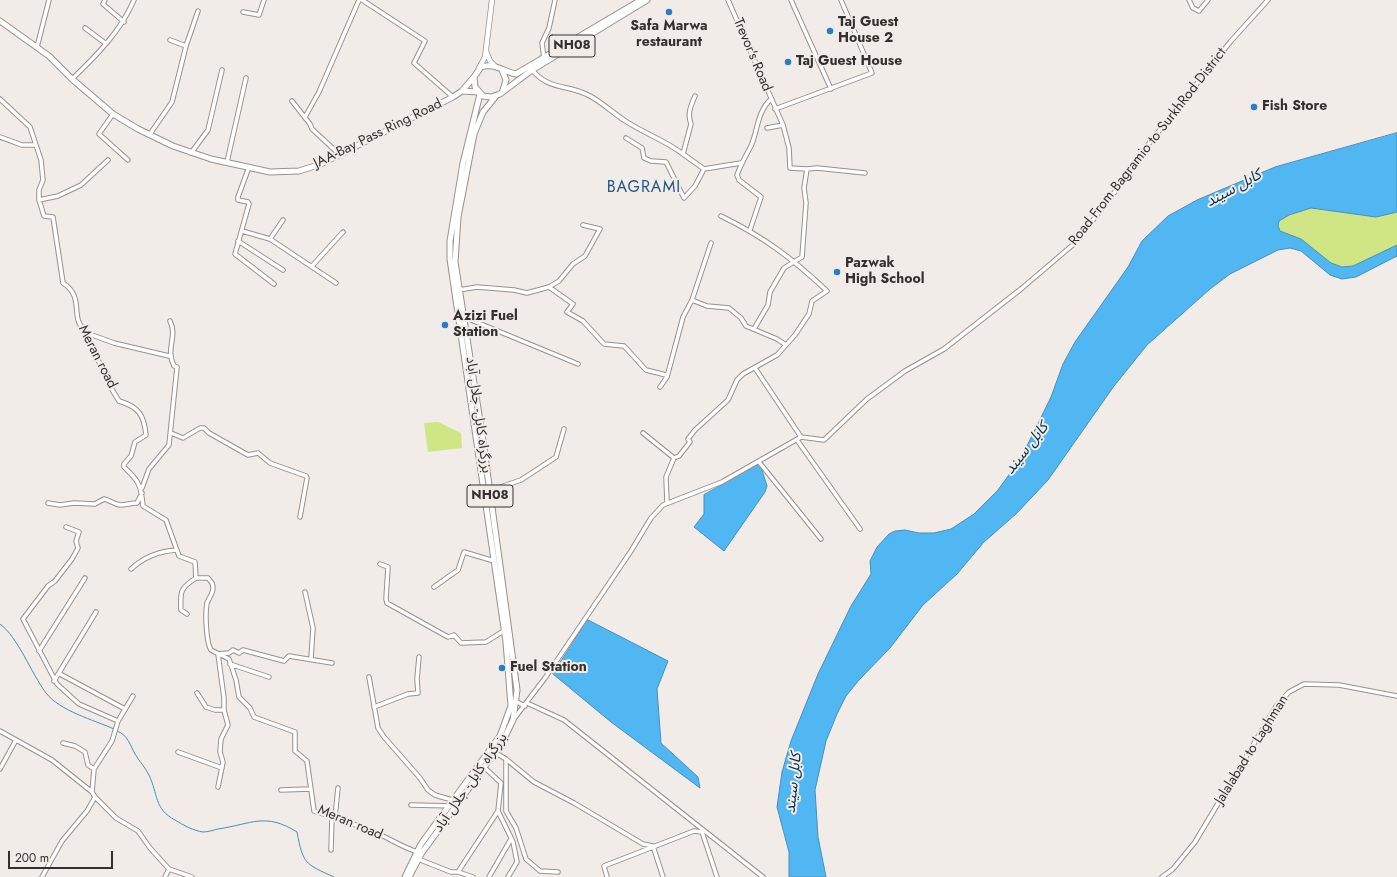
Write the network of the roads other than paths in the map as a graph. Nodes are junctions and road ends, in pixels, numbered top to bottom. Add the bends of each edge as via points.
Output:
1 (49, 0) edge
2 (105, 0) edge
3 (134, 0) edge
4 (264, 0) edge
5 (359, 0) edge
6 (362, 0) edge
7 (492, 0) edge
8 (555, 0) edge
9 (641, 0) edge
10 (647, 0) edge
11 (728, 0) edge
12 (792, 0) edge
13 (841, 0) edge
14 (1189, 0) edge
15 (1208, 0) edge
16 (1268, 0) edge
17 (198, 11) dead end
18 (243, 12) dead end
19 (0, 21) edge
20 (124, 22) junction
21 (85, 28) dead end
22 (170, 40) dead end
23 (105, 43) junction
24 (186, 46) junction
25 (37, 47) junction
26 (486, 50) junction
27 (544, 58) junction
28 (494, 65) junction
29 (222, 70) dead end
30 (478, 70) junction
31 (502, 70) junction
32 (532, 70) junction
33 (474, 77) junction
34 (246, 78) dead end
35 (72, 79) junction
36 (831, 88) junction
37 (462, 91) junction
38 (479, 93) junction
39 (498, 95) junction
40 (695, 96) dead end
41 (453, 97) junction
42 (0, 99) edge
43 (771, 99) junction
44 (292, 101) dead end
45 (775, 109) junction
46 (113, 114) junction
47 (305, 117) junction
48 (783, 125) junction
49 (767, 128) dead end
50 (150, 134) junction
51 (0, 137) edge
52 (626, 138) dead end
53 (36, 145) junction
54 (191, 153) junction
55 (683, 154) junction
56 (340, 155) junction
57 (108, 160) dead end
58 (128, 160) dead end
59 (228, 162) junction
60 (741, 163) junction
61 (465, 164) junction
62 (249, 167) junction
63 (704, 169) junction
64 (807, 169) junction
65 (865, 173) dead end
66 (39, 200) junction
67 (721, 216) dead end
68 (283, 220) dead end
69 (583, 225) dead end
70 (750, 230) junction
71 (242, 231) junction
72 (342, 232) dead end
73 (270, 239) junction
74 (238, 241) junction
75 (711, 243) dead end
76 (796, 262) junction
77 (312, 266) junction
78 (283, 270) dead end
79 (336, 283) dead end
80 (274, 284) dead end
81 (548, 287) junction
82 (456, 290) junction
83 (692, 300) junction
84 (464, 317) junction
85 (170, 321) dead end
86 (754, 329) junction
87 (84, 332) junction
88 (786, 345) junction
89 (169, 356) junction
90 (578, 364) dead end
91 (755, 368) junction
92 (666, 375) junction
93 (660, 387) dead end
94 (564, 429) dead end
95 (172, 433) junction
96 (643, 433) dead end
97 (479, 435) junction
98 (801, 437) junction
99 (797, 440) junction
100 (674, 458) junction
101 (759, 462) junction
102 (487, 488) junction
103 (142, 490) junction
104 (48, 503) dead end
105 (666, 503) junction
106 (300, 517) dead end
107 (66, 527) dead end
108 (860, 529) dead end
109 (821, 539) dead end
110 (495, 547) junction
111 (177, 550) junction
112 (494, 561) junction
113 (380, 564) dead end
114 (131, 569) dead end
115 (85, 578) dead end
116 (196, 578) junction
117 (434, 587) dead end
118 (305, 592) dead end
119 (96, 612) dead end
120 (187, 614) dead end
121 (505, 630) junction
122 (39, 651) junction
123 (218, 654) junction
124 (419, 657) dead end
125 (311, 658) junction
126 (332, 662) dead end
127 (511, 662) junction
128 (230, 664) junction
129 (60, 674) junction
130 (269, 677) dead end
131 (369, 677) dead end
132 (54, 681) junction
133 (196, 693) dead end
134 (133, 696) dead end
135 (1397, 696) edge
136 (517, 702) junction
137 (526, 705) junction
138 (374, 707) junction
139 (125, 709) junction
140 (224, 710) junction
141 (513, 720) junction
142 (118, 721) junction
143 (0, 731) edge
144 (16, 740) junction
145 (63, 743) dead end
146 (178, 752) dead end
147 (494, 752) junction
148 (506, 759) junction
149 (484, 767) junction
150 (222, 768) junction
151 (0, 769) edge
152 (94, 769) junction
153 (218, 787) dead end
154 (310, 788) junction
155 (338, 788) dead end
156 (281, 790) dead end
157 (92, 792) junction
158 (95, 798) junction
159 (456, 803) junction
160 (411, 805) dead end
161 (449, 806) junction
162 (498, 811) junction
163 (334, 817) junction
164 (511, 839) junction
165 (653, 846) junction
166 (331, 850) dead end
167 (419, 853) junction
168 (418, 859) junction
169 (170, 869) junction
170 (458, 872) junction
171 (558, 872) dead end
172 (409, 874) edge
173 (42, 877) edge
174 (164, 877) edge
175 (192, 877) edge
176 (405, 877) edge
177 (473, 877) edge
178 (489, 877) edge
179 (508, 877) edge
180 (607, 877) edge
181 (663, 877) edge
182 (717, 877) edge
183 (763, 877) edge
184 (1162, 877) edge

1 - 25 street
2 - 20 street via 103,4
3 - 20 street
4 - 18 street via 259,15
5 - 47 street via 319,92
6 - 41 street via 425,41 414,63
7 - 26 main road
8 - 27 street via 549,28 542,43
9 - 27 highway, NH08
10 - 32 highway, بزرگراه کابل- جلال آباد / NH08
11 - 43 street, Trevor's Road
12 - 36 street
13 - 36 street via 872,74
14 - 15 street via 1199,11
16 - 98 street, Road From Bagramio to SurkhRod District via 1231,41 1075,243 944,349 905,371 867,399 824,440
17 - 24 street
19 - 25 highway, JAA-Bay Pass Ring Road
20 - 23 street
21 - 23 street
22 - 24 street
23 - 35 street
24 - 50 street via 172,102
25 - 35 highway, JAA-Bay Pass Ring Road
26 - 28 main road
26 - 30 main road
27 - 31 highway, NH08 via 516,74
28 - 30 highway
28 - 31 highway, NH08
29 - 54 street via 208,130
30 - 33 highway
31 - 39 highway, بزرگراه کابل- جلال آباد / NH08 via 506,80 503,90
32 - 39 highway, بزرگراه کابل- جلال آباد / NH08
32 - 55 street via 540,79 555,86 590,96 618,117
33 - 37 highway, JAA-Bay Pass Ring Road
33 - 38 highway, بزرگراه کابل- جلال آباد / NH08
34 - 59 street
35 - 46 highway, JAA-Bay Pass Ring Road
36 - 45 street
37 - 38 highway
37 - 41 highway, JAA-Bay Pass Ring Road
38 - 39 highway via 487,97
38 - 61 highway, بزرگراه کابل- جلال آباد / NH08
39 - 61 highway, بزرگراه کابل- جلال آباد / NH08 via 486,106 478,122
40 - 55 street via 690,106 690,124
41 - 56 highway, JAA-Bay Pass Ring Road
42 - 53 street via 28,125
43 - 45 street, Trevor's Road
43 - 60 street via 760,114 751,144
44 - 47 street
45 - 48 street, Trevor's Road
46 - 50 highway, JAA-Bay Pass Ring Road
46 - 58 street via 99,134
47 - 56 street via 312,129
48 - 49 street
48 - 64 street, Trevor's Road via 789,148 790,168
50 - 54 highway, JAA-Bay Pass Ring Road
51 - 53 street via 22,144
52 - 63 street via 642,148 644,158 666,162 684,198 695,186
53 - 66 street via 43,176
54 - 59 highway, JAA-Bay Pass Ring Road
55 - 63 street
56 - 62 highway, JAA-Bay Pass Ring Road via 299,171 270,172
57 - 66 street via 81,185 58,196
59 - 62 highway, JAA-Bay Pass Ring Road
60 - 63 street
60 - 70 street via 737,178 762,199
61 - 82 highway, بزرگراه کابل- جلال آباد / NH08 via 455,248
62 - 71 street via 238,197 239,200 249,203
64 - 65 street
64 - 76 street via 802,257
66 - 87 street, Meran road via 44,216 53,217 62,283 73,292 80,326
67 - 70 street
68 - 73 street
69 - 81 street via 600,229 585,256 573,264 559,281
70 - 76 street
71 - 73 street
71 - 74 street
72 - 77 street
73 - 77 street
74 - 78 street
74 - 80 street via 235,255
75 - 83 street
76 - 86 street via 784,268
76 - 88 street via 827,291 812,301 809,314
77 - 79 street
81 - 82 street via 527,293 477,287
81 - 92 street via 573,304 567,312 584,321 604,344 624,346 646,370
82 - 84 highway, بزرگراه کابل- جلال آباد / NH08
82 - 97 highway, بزرگراه کابل- جلال آباد / NH08
83 - 86 street via 707,306 729,308 746,326
83 - 92 street via 683,317
84 - 90 street
84 - 97 highway, بزرگراه کابل- جلال آباد / NH08
85 - 89 street via 174,328
86 - 88 street
87 - 89 street via 114,343
87 - 103 street, Meran road via 119,401 131,405 142,416 146,435 135,442 131,456 124,465 139,481
88 - 91 street via 777,355
89 - 95 street via 177,367
91 - 98 street
91 - 100 street via 737,380 728,400 695,430 688,439 690,442 679,456
92 - 93 street
94 - 102 street via 556,457 521,480
95 - 103 street via 169,446 149,469
95 - 106 street via 183,438 204,428 248,455 258,453 270,463 306,476
96 - 100 street
97 - 102 highway, بزرگراه کابل- جلال آباد / NH08
98 - 99 street
99 - 101 street
99 - 108 street
100 - 105 street via 666,476
101 - 105 street via 713,486
101 - 109 street
102 - 110 highway, بزرگراه کابل- جلال آباد / NH08
103 - 104 street via 136,503 118,505 104,500 95,504
103 - 111 street, Meran road via 143,506 166,520
105 - 137 street via 651,518
107 - 122 street via 79,532 76,541 78,548 59,576 48,586 23,619
110 - 112 highway, بزرگراه کابل- جلال آباد / NH08
110 - 127 highway, بزرگراه کابل- جلال آباد / NH08
111 - 114 street via 162,551 139,561
111 - 116 street via 181,558 195,562
112 - 117 street via 464,552 458,570
112 - 121 highway, بزرگراه کابل- جلال آباد / NH08
113 - 121 street via 388,567 387,603 448,637 455,635 461,643 486,642
115 - 122 street
116 - 120 street via 186,584 181,591 181,610
116 - 123 street via 209,579 214,587 207,604 207,631 209,647
118 - 125 street via 314,628
119 - 129 street
121 - 127 highway, بزرگراه کابل- جلال آباد / NH08
122 - 132 street
123 - 125 street via 233,650 239,653 243,650 284,661 289,656
123 - 128 street via 227,658
123 - 140 street
124 - 138 street via 418,693 408,694
125 - 126 street
127 - 136 highway, بزرگراه کابل- جلال آباد / NH08
127 - 159 highway, بزرگراه کابل- جلال آباد / NH08 via 509,714 500,736
128 - 130 street
128 - 154 street, Meran road via 239,697 250,708 254,717 295,732 295,751 307,761
129 - 132 street
129 - 139 street
131 - 138 street
132 - 142 street via 79,704
133 - 140 street via 206,708
134 - 139 street
135 - 184 street, Jalalabad to Laghman via 1339,685 1304,684 1288,692 1277,705 1195,842 1173,869
136 - 137 street
136 - 141 highway, بزرگراه کابل- جلال آباد / NH08
137 - 141 street
137 - 183 street via 570,724
138 - 159 street via 378,728 428,790
139 - 142 street
140 - 150 street via 228,725 221,739
141 - 147 highway, بزرگراه کابل- جلال آباد / NH08
142 - 152 street via 112,741
143 - 144 street
144 - 151 street
144 - 157 street via 52,760
145 - 152 street via 85,752 88,765
146 - 150 street
147 - 148 street
147 - 149 highway, بزرگراه کابل- جلال آباد / NH08
148 - 165 street via 534,782 643,844
148 - 171 street via 506,810 516,828 526,859 540,871
149 - 159 highway, بزرگراه کابل- جلال آباد / NH08
149 - 162 street via 500,783
150 - 153 street
152 - 157 street
154 - 156 street
154 - 163 street, Meran road via 314,811
155 - 163 street
157 - 158 street
158 - 169 street via 116,818 138,831
158 - 173 street via 62,841
159 - 161 highway, بزرگراه کابل- جلال آباد / NH08
159 - 167 highway, بزرگراه کابل- جلال آباد / NH08
160 - 161 street
161 - 167 highway, بزرگراه کابل- جلال آباد / NH08
162 - 164 street
162 - 170 street
163 - 166 street
163 - 167 street, Meran road
164 - 178 street
164 - 179 street via 517,862
165 - 180 street via 604,866
165 - 181 street
165 - 182 street via 694,831 702,832
167 - 168 highway, بزرگراه کابل- جلال آباد / NH08
167 - 172 highway, بزرگراه کابل- جلال آباد / NH08
168 - 170 street via 451,872
168 - 172 highway, بزرگراه کابل- جلال آباد / NH08
169 - 174 street
169 - 175 street
170 - 177 street
172 - 176 highway, بزرگراه کابل- جلال آباد / NH08

